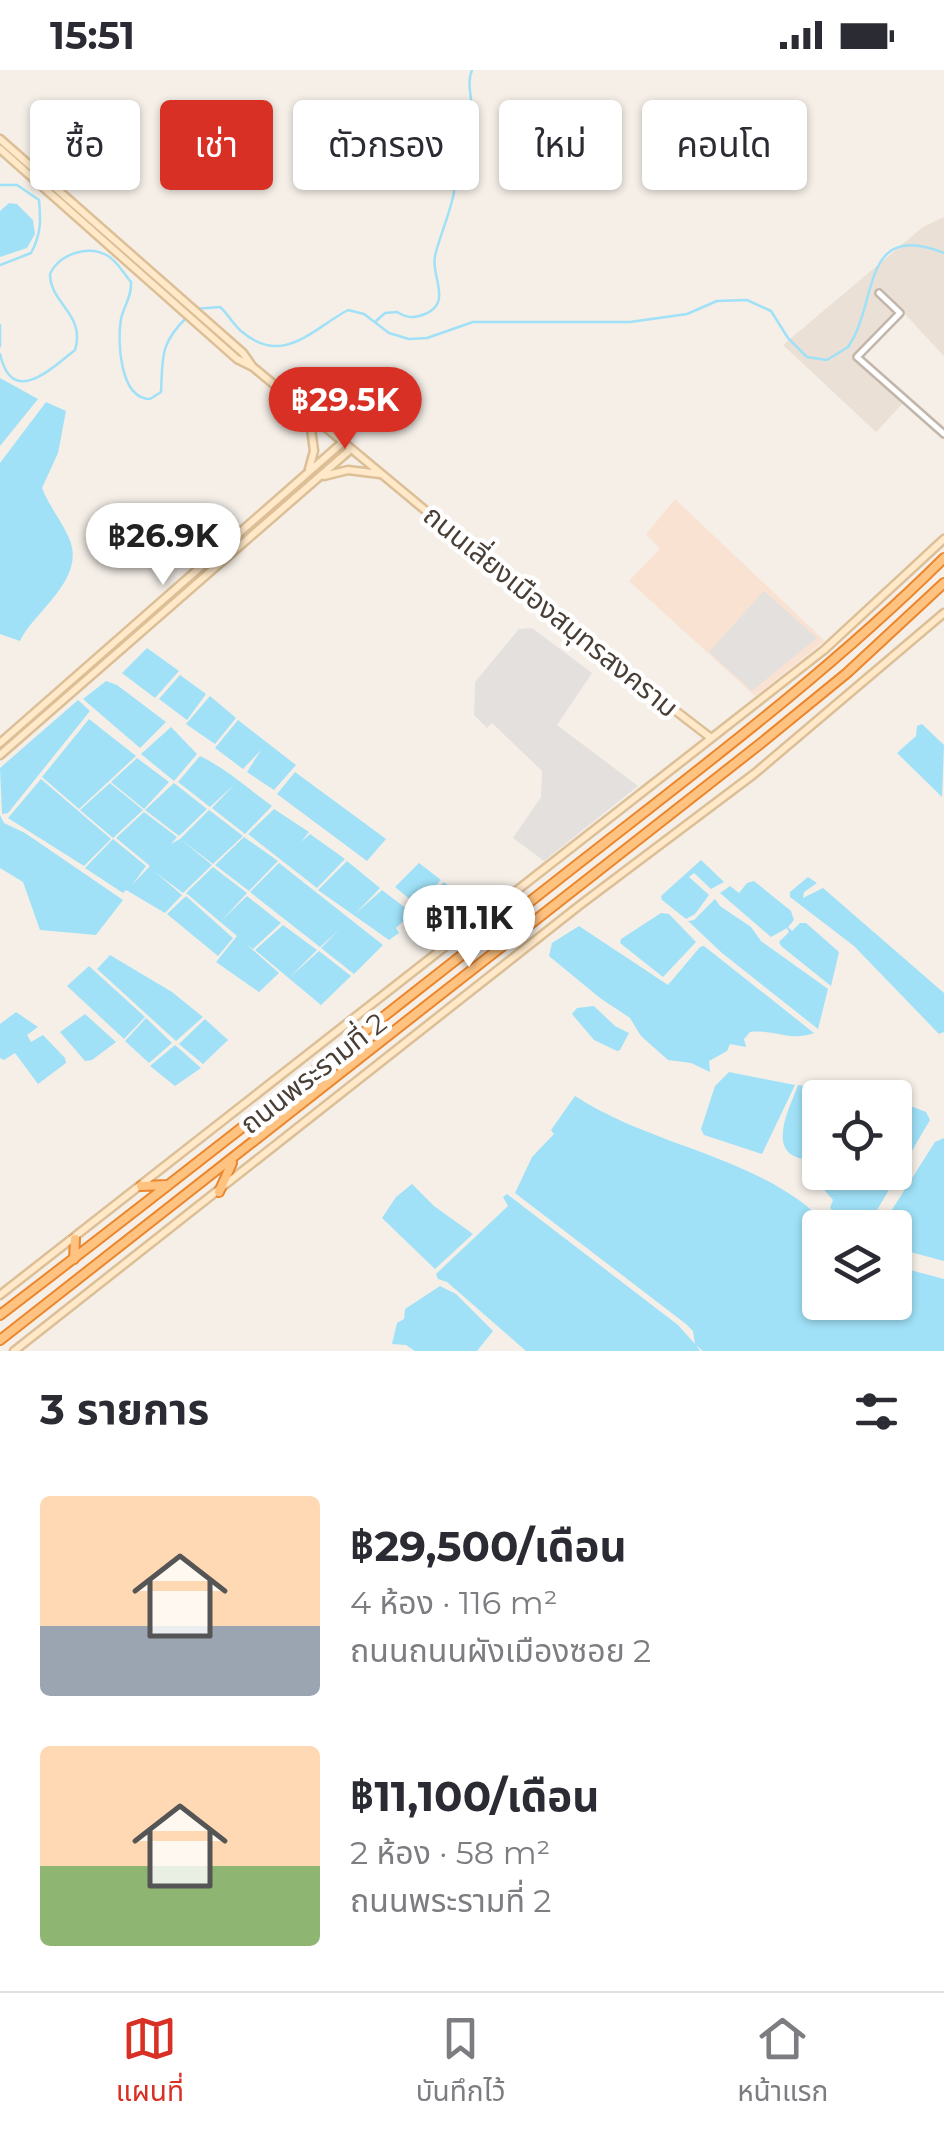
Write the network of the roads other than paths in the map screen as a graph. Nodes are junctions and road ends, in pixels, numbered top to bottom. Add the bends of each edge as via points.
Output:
1 (0, 139) edge
2 (0, 149) edge
3 (879, 293) dead end
4 (183, 305) junction
5 (309, 414) junction
6 (944, 434) edge
7 (343, 442) junction
8 (350, 448) junction
9 (307, 474) junction
10 (381, 474) junction
11 (315, 480) junction
12 (292, 488) junction
13 (298, 495) junction
14 (944, 539) edge
15 (931, 552) junction
16 (942, 560) edge
17 (944, 584) edge
18 (944, 613) edge
19 (711, 738) junction
20 (0, 743) edge
21 (0, 756) edge
22 (234, 1159) junction
23 (170, 1184) junction
24 (142, 1186) junction
25 (219, 1192) junction
26 (74, 1239) junction
27 (74, 1259) junction
28 (0, 1295) edge
29 (0, 1315) edge
30 (0, 1340) edge
31 (14, 1351) edge

1 - 4 main road, ถนนเลี่ยงเมืองสมุทรสงคราม
2 - 4 main road, ถนนเลี่ยงเมืองสมุทรสงคราม
3 - 6 street via 900,313 857,358
4 - 5 main road, ถนนเลี่ยงเมืองสมุทรสงคราม via 237,359
5 - 7 main road, ถนนเลี่ยงเมืองสมุทรสงคราม
5 - 9 main road via 314,450
7 - 8 main road, ถนนเลี่ยงเมืองสมุทรสงคราม
7 - 9 main road
8 - 10 main road, ถนนเลี่ยงเมืองสมุทรสงคราม
8 - 11 main road
9 - 12 main road
10 - 11 main road via 339,471
10 - 19 main road, ถนนเลี่ยงเมืองสมุทรสงคราม
11 - 13 main road
12 - 13 main road
12 - 20 main road
13 - 21 main road
14 - 15 main road, ถนนพระรามที่ 2
15 - 16 highway
15 - 19 main road, ถนนพระรามที่ 2 via 824,650
16 - 23 highway, ถนนพระรามที่ 2 via 765,716
17 - 22 highway, ถนนพระรามที่ 2 via 847,674
18 - 25 main road, ถนนพระรามที่ 2 via 754,774
19 - 24 main road, ถนนพระรามที่ 2
22 - 25 highway
22 - 30 highway, ถนนพระรามที่ 2
23 - 24 highway
23 - 27 highway, ถนนพระรามที่ 2
24 - 26 main road, ถนนพระรามที่ 2
25 - 31 main road, ถนนพระรามที่ 2
26 - 27 highway
26 - 28 main road, ถนนพระรามที่ 2
27 - 29 highway, ถนนพระรามที่ 2

